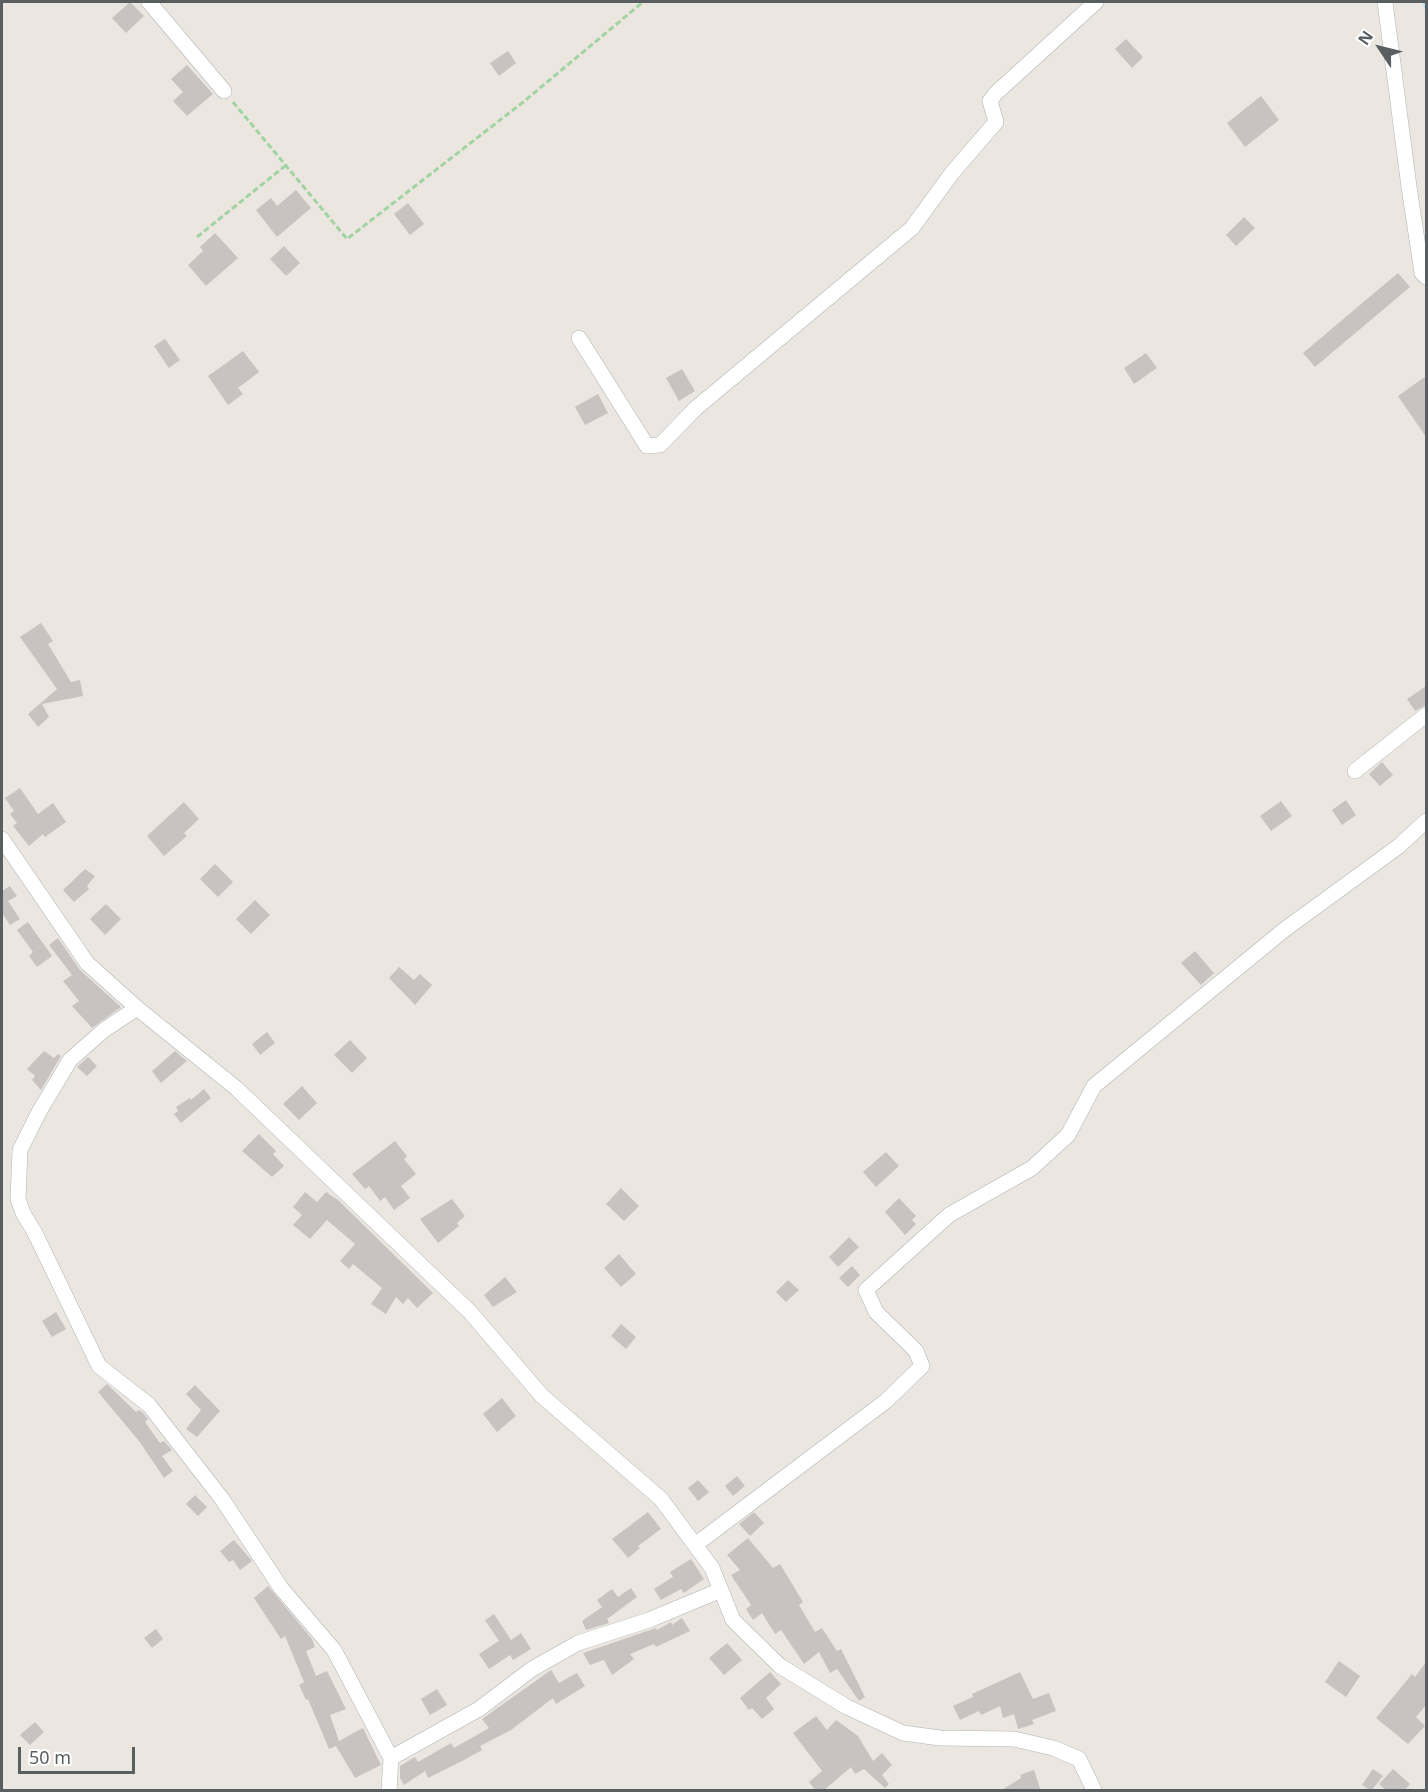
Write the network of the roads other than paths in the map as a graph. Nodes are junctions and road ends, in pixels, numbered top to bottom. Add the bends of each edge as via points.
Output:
1 (149, 2) edge
2 (1096, 2) edge
3 (1385, 2) edge
4 (224, 91) road end
5 (1426, 277) edge
6 (579, 338) dead end
7 (1426, 715) edge
8 (1355, 771) dead end
9 (1426, 821) edge
10 (2, 839) edge
11 (136, 1008) junction
12 (695, 1545) junction
13 (721, 1590) junction
14 (391, 1758) junction
15 (389, 1791) edge
16 (1094, 1791) edge

1 - 4 street
2 - 6 street via 995,94 990,101 996,122 912,228 696,408 660,445 647,446
3 - 5 street via 1409,187 1422,273
7 - 8 street
9 - 12 street via 1399,846 1284,930 1094,1086 1068,1135 1032,1168 949,1215 866,1290 876,1312 916,1352 922,1366 886,1401
10 - 11 street via 87,963
11 - 12 street via 236,1088 350,1195 470,1312 542,1396 661,1499
11 - 14 street via 70,1060 20,1150 18,1198 99,1366 149,1405 222,1499 281,1588 333,1650
12 - 13 street via 712,1568
13 - 14 street via 579,1643 532,1669 479,1709
13 - 16 street via 733,1620 780,1666 847,1707 903,1733 1014,1739 1053,1748 1079,1759
14 - 15 street

